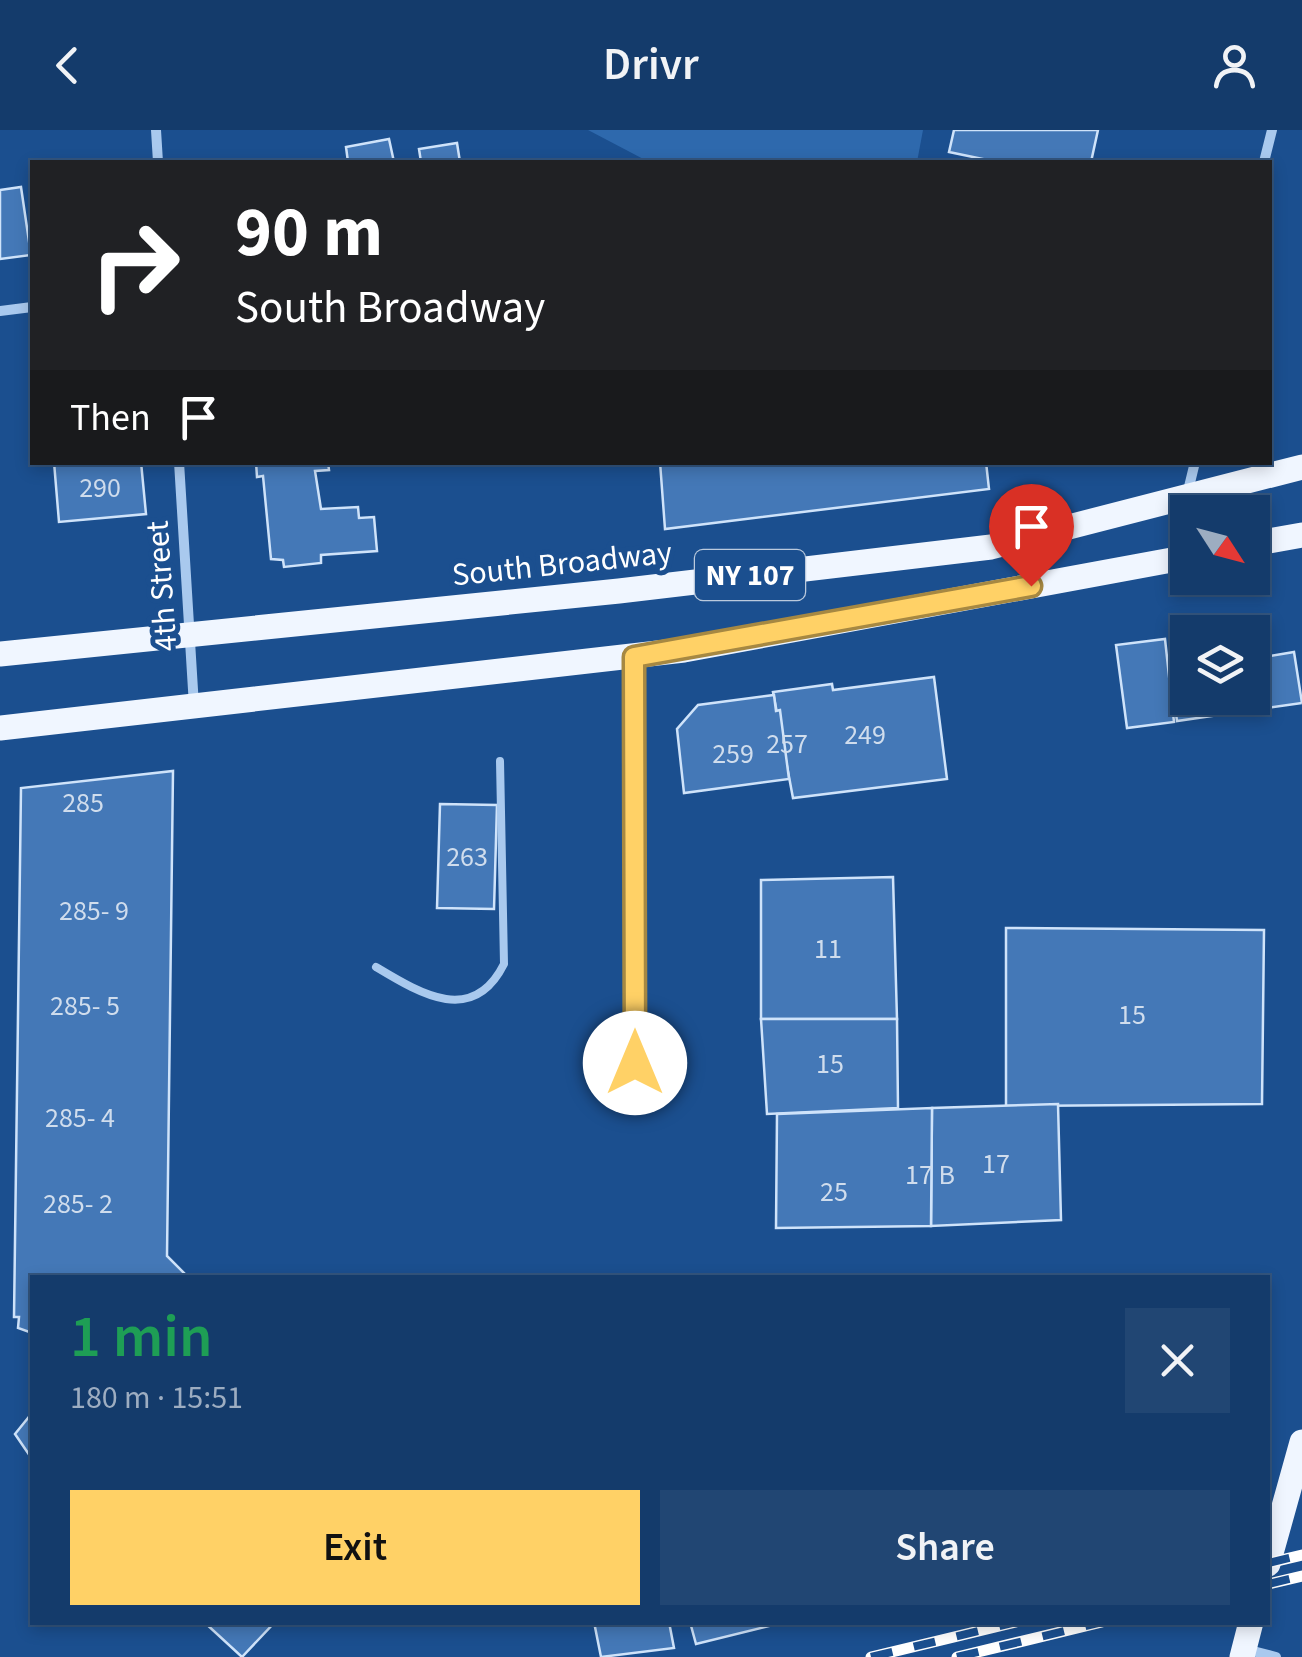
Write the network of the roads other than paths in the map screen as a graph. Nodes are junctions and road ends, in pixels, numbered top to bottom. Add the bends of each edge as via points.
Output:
1 (156, 130) edge
2 (1272, 130) edge
3 (158, 160) edge
4 (1264, 160) edge
5 (30, 308) edge
6 (0, 311) edge
7 (179, 465) edge
8 (1194, 465) edge
9 (1302, 467) edge
10 (1187, 495) edge
11 (1191, 495) edge
12 (1170, 500) edge
13 (1302, 535) edge
14 (1270, 541) edge
15 (1170, 560) edge
16 (190, 634) junction
17 (0, 654) edge
18 (634, 657) junction
19 (194, 707) junction
20 (0, 728) edge
21 (500, 761) dead end
22 (376, 966) dead end
23 (635, 1063) dead end
24 (1302, 1442) edge
25 (1296, 1483) edge
26 (1270, 1558) edge
27 (1251, 1625) edge
28 (1243, 1653) edge
29 (1276, 1657) edge

1 - 3 street
2 - 4 street
5 - 6 street
7 - 16 street, 4th Street
8 - 10 street
9 - 11 main road, South Broadway / NY 107
12 - 16 main road, South Broadway / NY 107 via 991,547
13 - 14 main road
15 - 18 main road, NY 107
16 - 17 main road, South Broadway / NY 107
16 - 19 street, 4th Street
18 - 19 main road, NY 107
18 - 23 street
19 - 20 main road, NY 107
21 - 22 lane via 504,964 493,986 462,1000 440,998
24 - 25 main road
25 - 26 main road
27 - 28 main road
28 - 29 street

